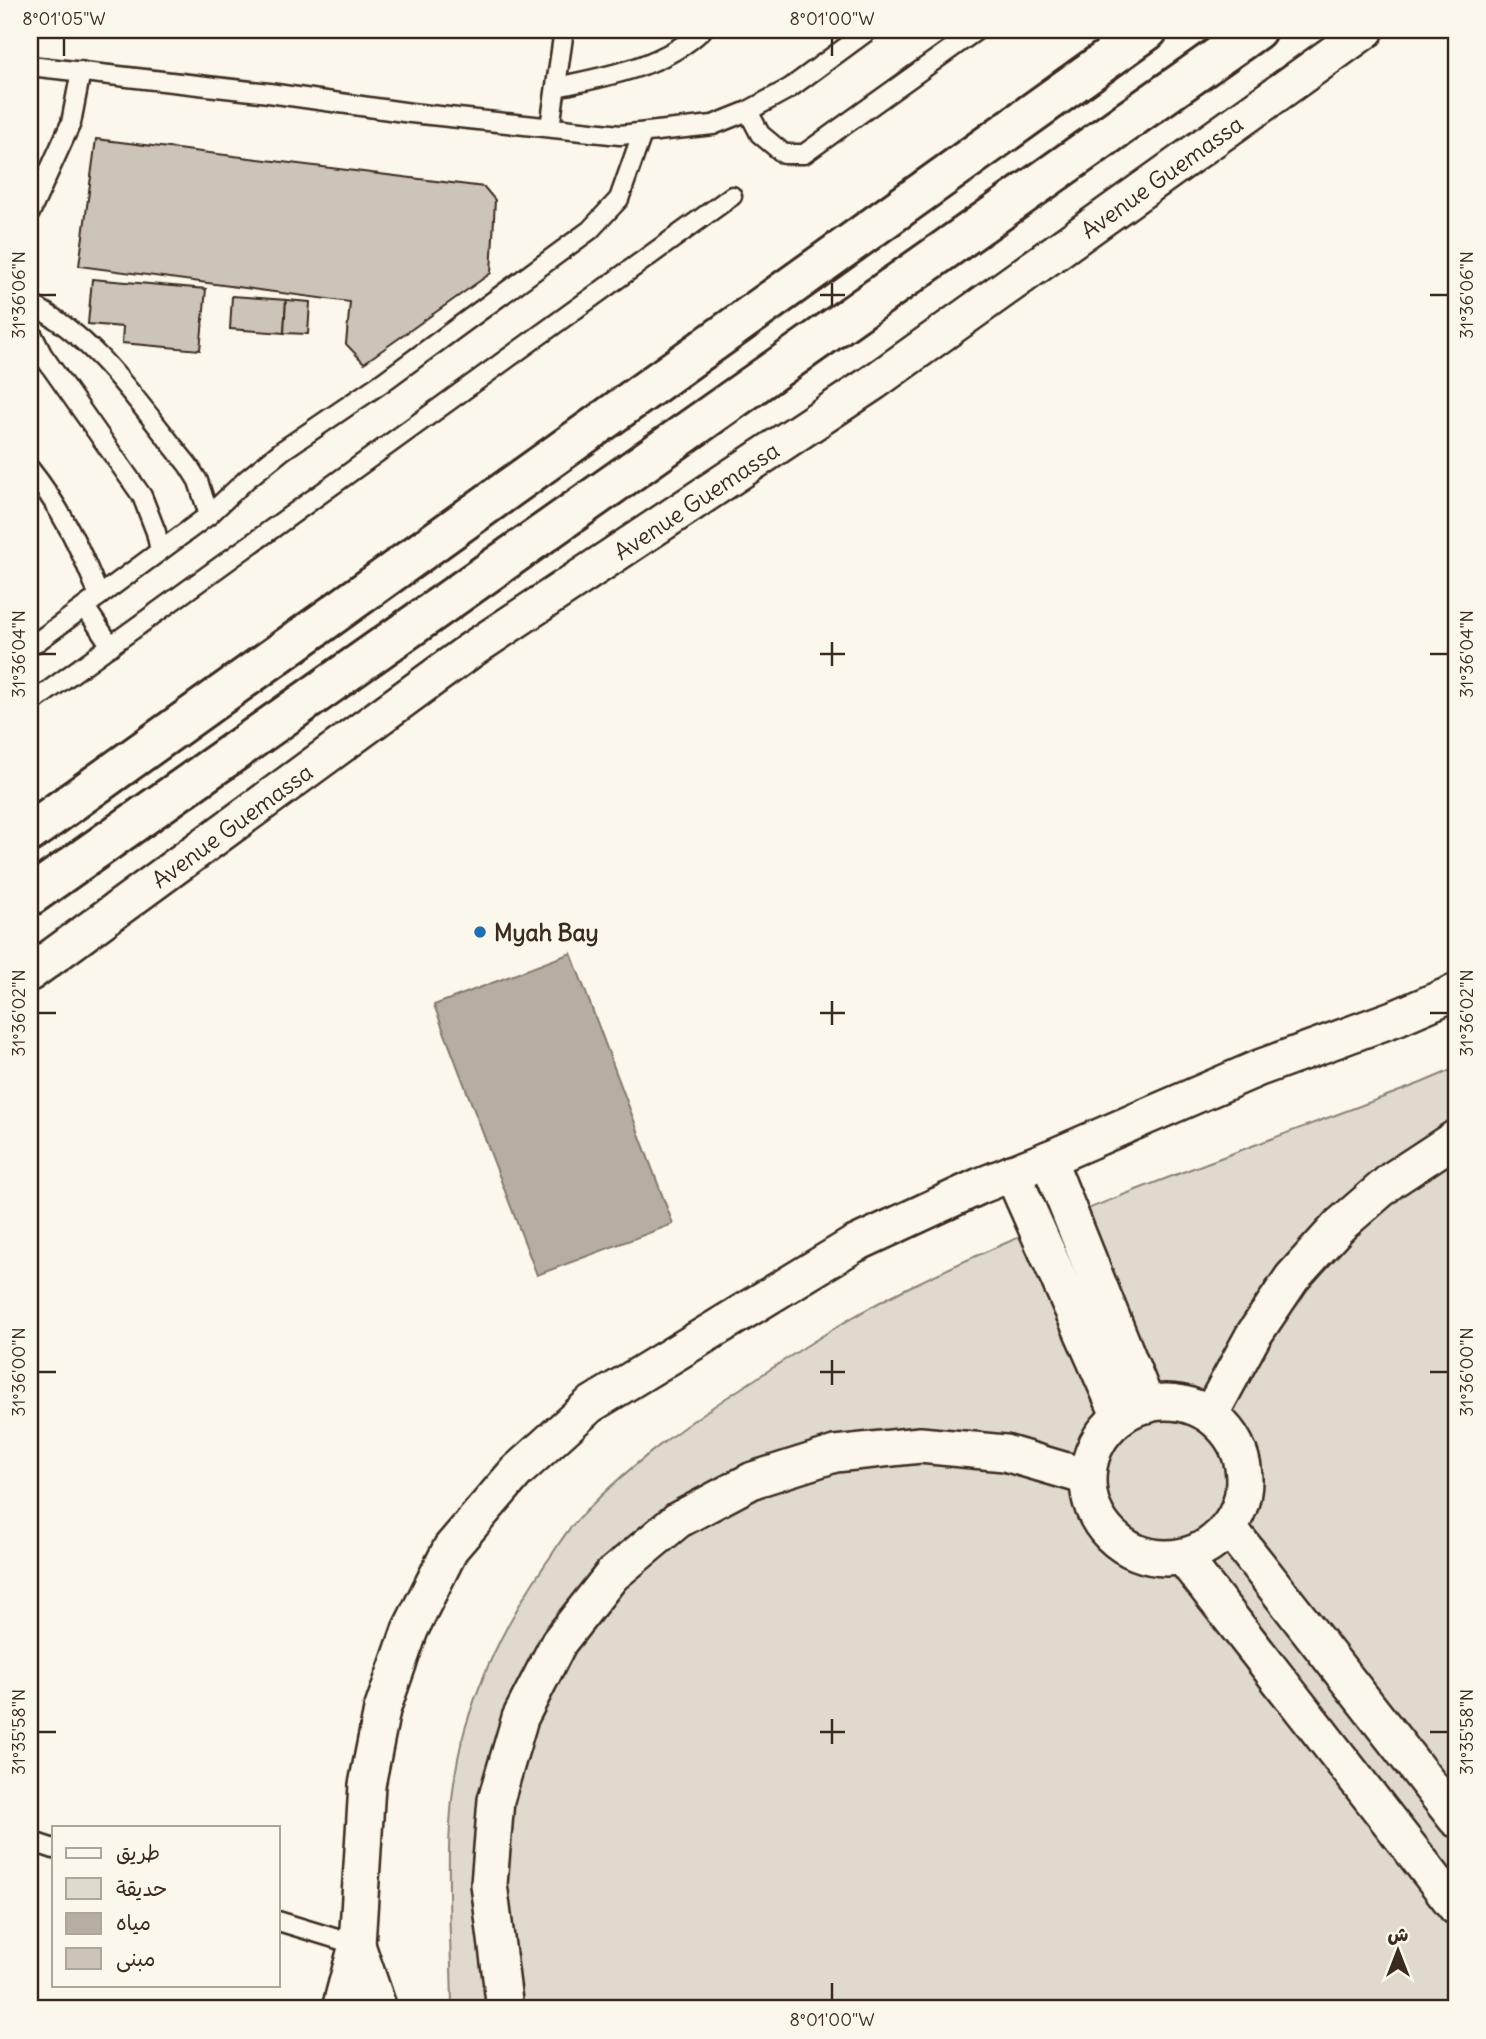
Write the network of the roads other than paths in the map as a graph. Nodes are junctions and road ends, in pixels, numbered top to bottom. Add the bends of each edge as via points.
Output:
1 (564, 30) edge
2 (702, 30) edge
3 (869, 30) edge
4 (977, 30) edge
5 (1148, 30) edge
6 (1256, 30) edge
7 (1366, 30) edge
8 (30, 66) edge
9 (81, 71) junction
10 (557, 87) junction
11 (748, 111) junction
12 (550, 127) junction
13 (642, 134) junction
14 (732, 196) dead end
15 (30, 213) edge
16 (30, 304) edge
17 (30, 330) edge
18 (30, 469) edge
19 (209, 515) junction
20 (160, 551) junction
21 (92, 602) junction
22 (30, 645) edge
23 (111, 646) junction
24 (30, 704) edge
25 (30, 832) edge
26 (30, 896) edge
27 (30, 972) edge
28 (1456, 992) edge
29 (1456, 1138) edge
30 (1048, 1159) junction
31 (1012, 1172) junction
32 (1133, 1411) junction
33 (1210, 1415) junction
34 (1087, 1477) junction
35 (1228, 1528) junction
36 (1183, 1557) junction
37 (1456, 1819) edge
38 (30, 1841) edge
39 (52, 1848) edge
40 (1456, 1907) edge
41 (280, 1922) edge
42 (358, 1945) junction
43 (340, 2009) edge
44 (379, 2009) edge
45 (505, 2009) edge

1 - 10 lane
2 - 10 lane via 632,71
3 - 11 lane via 790,88
4 - 11 lane via 804,154 784,154 760,134
5 - 25 main road
6 - 26 main road
7 - 27 street, Avenue Guemassa via 874,382 471,650
8 - 9 lane
9 - 12 lane
9 - 15 lane via 71,123
10 - 12 lane
11 - 13 lane via 713,124
12 - 13 lane
13 - 19 lane via 619,199 590,230 283,450
14 - 23 lane
16 - 19 lane via 103,359 188,465
17 - 20 lane via 142,496
18 - 21 lane via 68,524 85,560
19 - 20 lane
20 - 21 lane
21 - 22 lane
21 - 23 lane
23 - 24 lane
28 - 30 street
29 - 33 street via 1392,1180 1339,1226 1284,1289
30 - 31 street
30 - 32 street
31 - 32 street
31 - 42 street via 853,1245 590,1405 516,1472 451,1548 410,1630 382,1710 367,1785
32 - 33 street via 1168,1402
32 - 34 street via 1103,1433
33 - 35 street via 1241,1455 1245,1480 1241,1506
34 - 36 street via 1090,1500 1116,1541 1159,1559
34 - 45 street via 1005,1452 920,1445 835,1454 753,1480 678,1520 612,1575 559,1642 525,1707 496,1800 489,1884
35 - 36 street via 1209,1546
35 - 37 street
36 - 40 street
38 - 39 lane
41 - 42 lane
42 - 43 street
42 - 44 street

